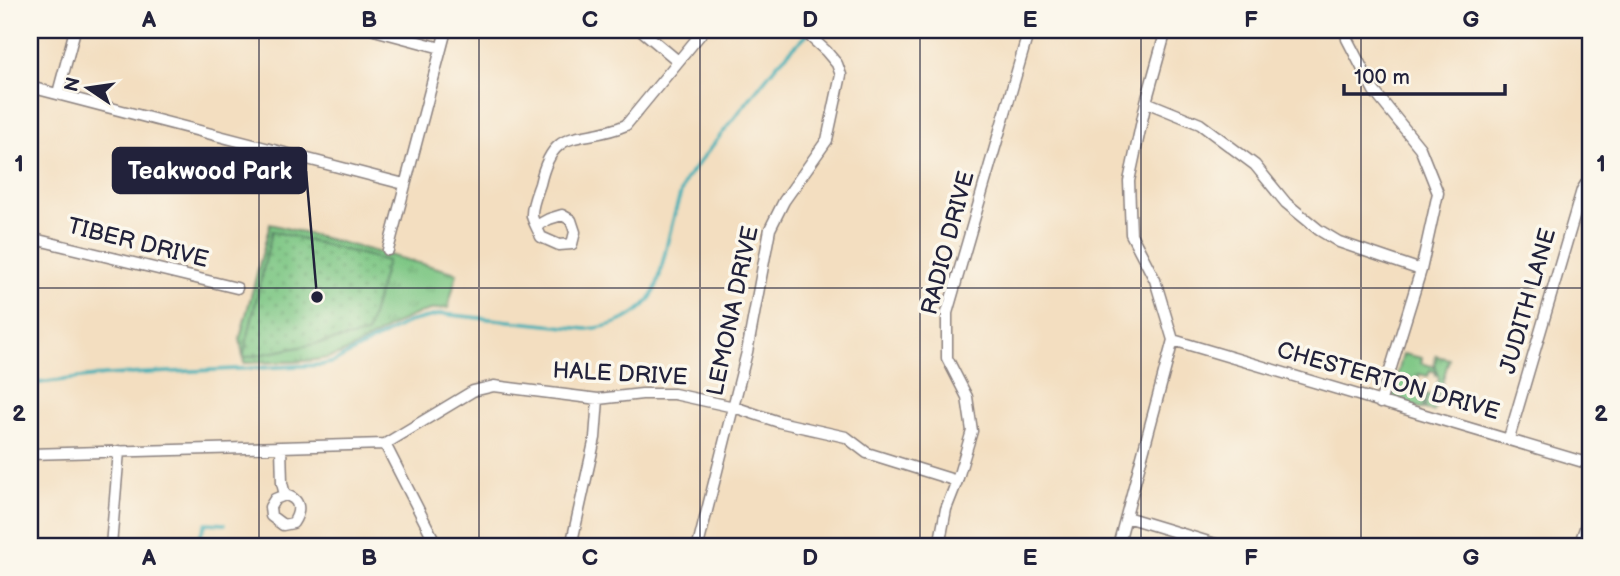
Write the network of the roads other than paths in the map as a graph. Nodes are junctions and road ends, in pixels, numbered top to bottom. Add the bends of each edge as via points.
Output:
1 (75, 30) edge
2 (374, 30) edge
3 (446, 30) edge
4 (641, 30) edge
5 (704, 30) edge
6 (803, 30) edge
7 (1029, 30) edge
8 (1166, 30) edge
9 (1346, 30) edge
10 (1587, 30) edge
11 (1590, 37) edge
12 (441, 48) junction
13 (678, 61) junction
14 (30, 87) edge
15 (58, 93) junction
16 (1146, 102) junction
17 (1590, 177) edge
18 (404, 184) junction
19 (536, 226) dead end
20 (30, 238) edge
21 (388, 250) dead end
22 (1421, 270) junction
23 (237, 288) dead end
24 (1173, 340) junction
25 (598, 399) junction
26 (1380, 403) junction
27 (734, 407) junction
28 (1509, 438) junction
29 (385, 444) junction
30 (281, 447) junction
31 (119, 451) junction
32 (30, 454) edge
33 (1590, 464) edge
34 (957, 481) junction
35 (285, 495) dead end
36 (1590, 513) edge
37 (1126, 517) junction
38 (111, 546) edge
39 (437, 546) edge
40 (571, 546) edge
41 (698, 546) edge
42 (939, 546) edge
43 (1118, 546) edge
44 (1222, 546) edge
45 (1579, 546) edge

1 - 15 street
2 - 12 street
3 - 12 street
4 - 13 street
5 - 13 street
6 - 27 street, LEMONA DRIVE via 837,64 841,75 827,141 770,229
7 - 34 street, RADIO DRIVE via 947,313 947,358 967,397 972,431
8 - 16 street
9 - 22 street via 1374,91 1420,148 1438,193
10 - 11 street
12 - 18 street
13 - 19 street via 626,125 575,136 553,149 544,164 532,217
14 - 15 street
15 - 18 street
16 - 22 street via 1200,124 1255,165 1286,203 1329,236
16 - 24 street via 1129,181 1132,234 1155,280
17 - 28 street, JUDITH LANE via 1582,190
18 - 21 street
20 - 23 street, TIBER DRIVE
22 - 26 street
24 - 26 street, CHESTERTON DRIVE
24 - 37 street
25 - 27 street, HALE DRIVE via 674,394
25 - 29 street, HALE DRIVE via 494,386 473,391
25 - 40 street via 595,438
26 - 28 street, CHESTERTON DRIVE
27 - 34 street, HALE DRIVE via 846,437 867,453
27 - 41 street, LEMONA DRIVE
28 - 33 street, CHESTERTON DRIVE
29 - 30 street, HALE DRIVE
29 - 39 street
30 - 31 street, HALE DRIVE
30 - 35 street
31 - 32 street, HALE DRIVE
31 - 38 street
34 - 42 street, RADIO DRIVE
36 - 45 street
37 - 43 street
37 - 44 street

